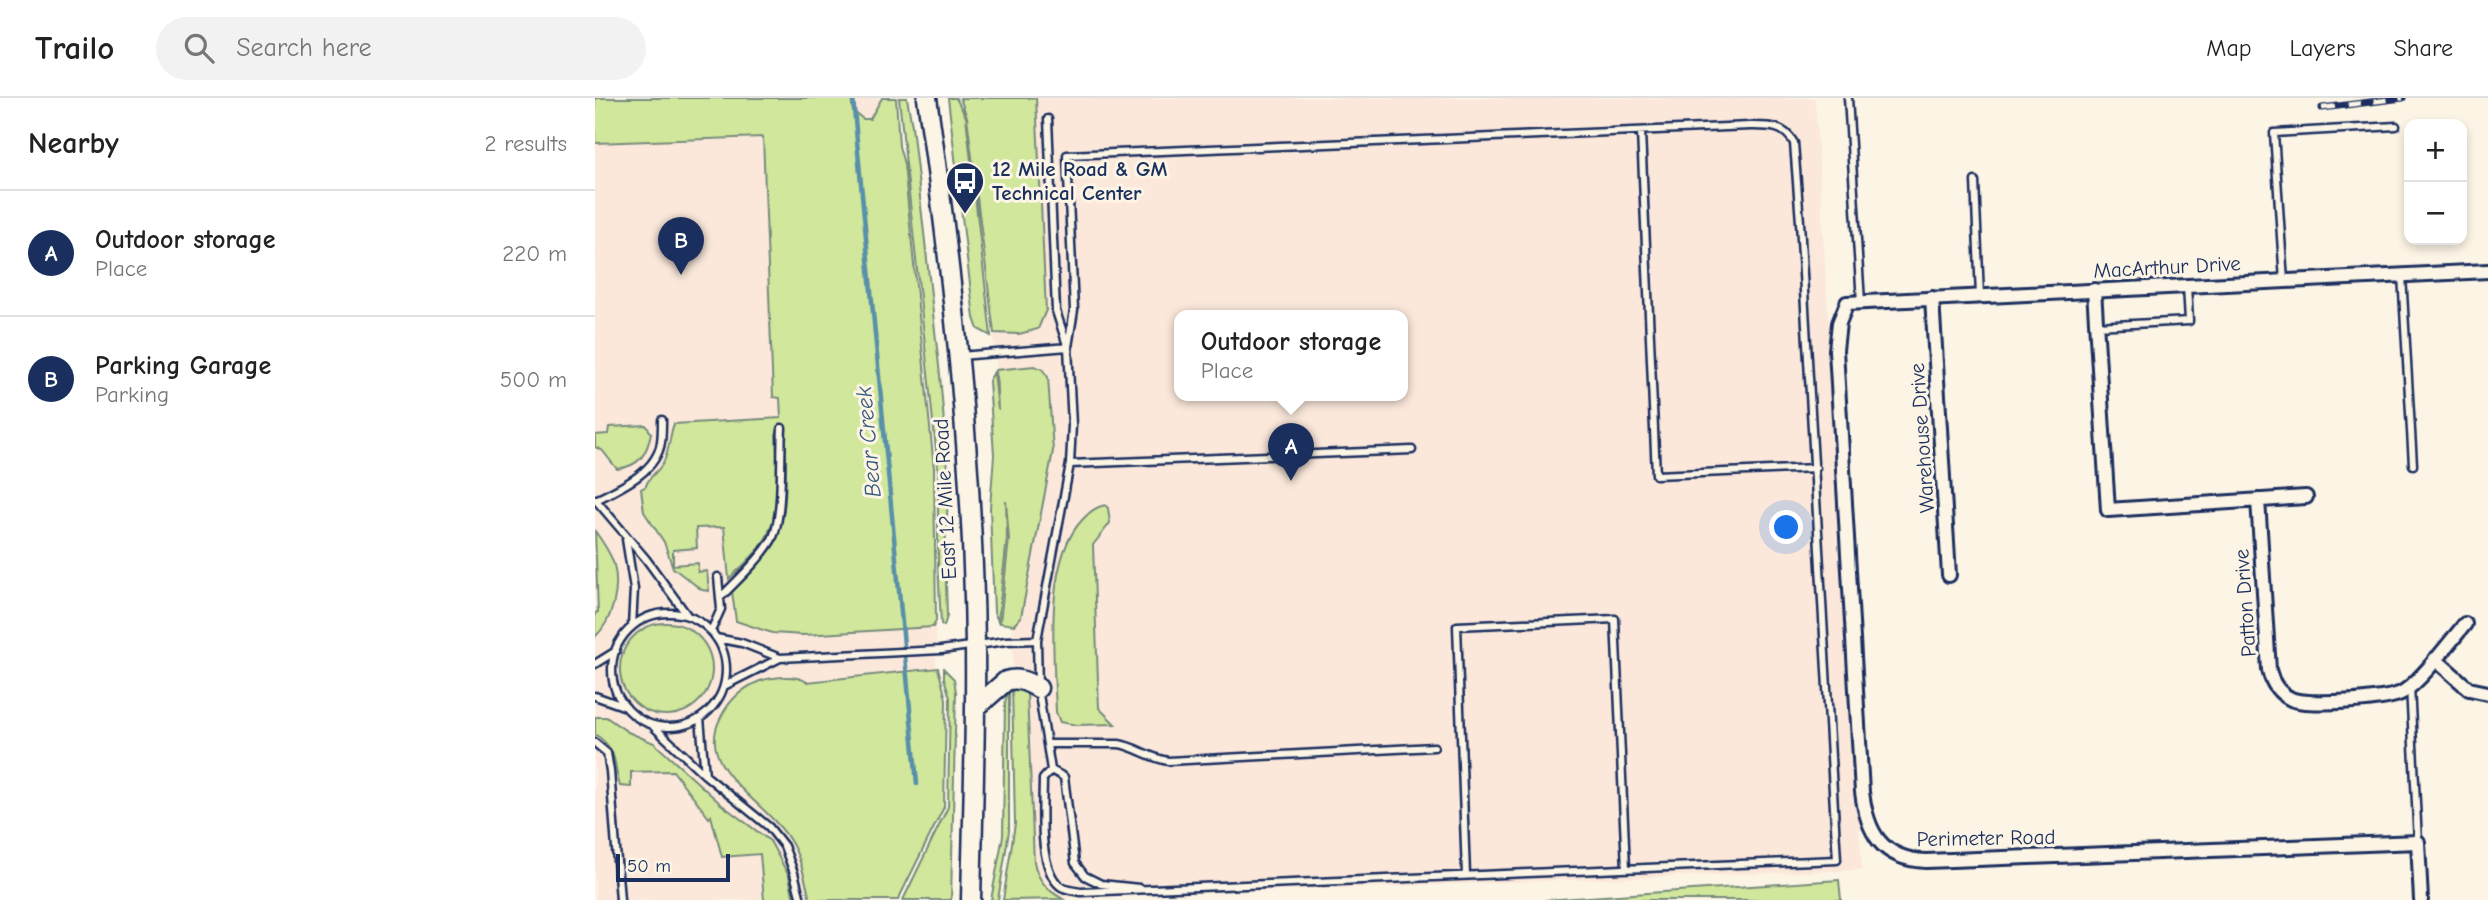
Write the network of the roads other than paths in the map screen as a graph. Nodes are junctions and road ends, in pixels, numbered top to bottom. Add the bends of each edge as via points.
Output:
1 (927, 98) edge
2 (1848, 98) edge
3 (1048, 119) dead end
4 (2396, 126) dead end
5 (1641, 132) junction
6 (1975, 181) dead end
7 (2488, 271) edge
8 (2402, 275) junction
9 (2284, 281) junction
10 (2187, 285) junction
11 (2094, 290) junction
12 (1980, 296) junction
13 (1932, 298) junction
14 (1854, 302) junction
15 (2096, 326) junction
16 (1068, 347) junction
17 (958, 356) junction
18 (662, 420) dead end
19 (782, 428) dead end
20 (1412, 450) dead end
21 (1070, 464) junction
22 (2413, 465) dead end
23 (1816, 468) junction
24 (2307, 497) dead end
25 (596, 500) edge
26 (2258, 500) junction
27 (626, 537) junction
28 (1949, 575) dead end
29 (718, 577) dead end
30 (720, 598) junction
31 (687, 615) junction
32 (2465, 624) dead end
33 (632, 626) junction
34 (711, 631) junction
35 (716, 638) junction
36 (1037, 640) junction
37 (975, 645) junction
38 (615, 651) junction
39 (780, 658) junction
40 (2435, 659) junction
41 (595, 664) edge
42 (723, 686) junction
43 (2410, 686) junction
44 (1038, 688) junction
45 (2488, 693) edge
46 (595, 695) edge
47 (627, 708) junction
48 (975, 708) junction
49 (699, 718) junction
50 (649, 723) junction
51 (595, 743) edge
52 (1047, 744) junction
53 (1434, 747) dead end
54 (1051, 769) junction
55 (705, 775) junction
56 (2418, 842) junction
57 (1626, 868) junction
58 (1466, 875) junction
59 (1139, 888) junction
60 (620, 900) edge
61 (800, 900) edge
62 (971, 900) edge
63 (2421, 900) edge

1 - 17 main road, East 12 Mile Road
2 - 14 lane
3 - 16 lane via 1056,312
4 - 9 lane via 2274,133
5 - 16 lane via 1067,155 1074,310
5 - 23 lane via 1769,125 1789,133 1794,143
5 - 23 lane via 1656,475
6 - 12 lane
7 - 8 street, MacArthur Drive
8 - 9 street, MacArthur Drive
8 - 22 lane
9 - 10 street, MacArthur Drive
10 - 11 street, MacArthur Drive
10 - 15 lane via 2189,321
11 - 12 street, MacArthur Drive
11 - 15 street
12 - 13 street, MacArthur Drive
13 - 14 street, MacArthur Drive
13 - 28 street, Warehouse Drive
14 - 56 street, Perimeter Road via 1839,323 1836,350 1864,807 1881,844 1902,857 1926,861
15 - 26 street via 2108,510
16 - 17 lane
16 - 21 lane
17 - 37 main road, East 12 Mile Road
18 - 25 lane via 656,458 641,474
19 - 30 lane via 781,503 772,540
20 - 21 lane
21 - 36 lane
23 - 57 lane via 1837,860
24 - 26 street
25 - 27 lane
26 - 43 street, Patton Drive via 2268,660 2276,687 2303,702 2386,698
27 - 31 lane
27 - 33 lane via 634,589
29 - 30 lane
30 - 34 lane via 721,609
31 - 33 lane via 658,614
31 - 34 lane
32 - 40 street, Patton Drive
33 - 38 lane
34 - 35 lane
35 - 39 lane
35 - 42 lane via 726,668
36 - 37 lane
36 - 44 lane
37 - 39 lane
37 - 48 main road, East 12 Mile Road
38 - 41 lane
38 - 47 lane via 614,683
39 - 42 lane
40 - 43 street, Patton Drive
40 - 45 street via 2469,689
42 - 49 lane via 714,705
43 - 56 lane
44 - 48 main road via 1012,679
44 - 52 lane
46 - 47 lane
47 - 50 lane
48 - 62 main road, East 12 Mile Road
49 - 50 lane via 683,726
49 - 55 lane
50 - 55 lane
51 - 60 lane via 607,753 610,771
52 - 53 lane via 1119,744 1168,761
52 - 54 lane
54 - 59 lane via 1063,777 1075,863 1085,876 1101,884
54 - 59 lane via 1043,779 1049,872 1061,887 1081,892
55 - 61 lane via 769,827 784,846
56 - 63 street
57 - 58 lane
57 - 58 lane via 1615,619 1457,626
58 - 59 lane

